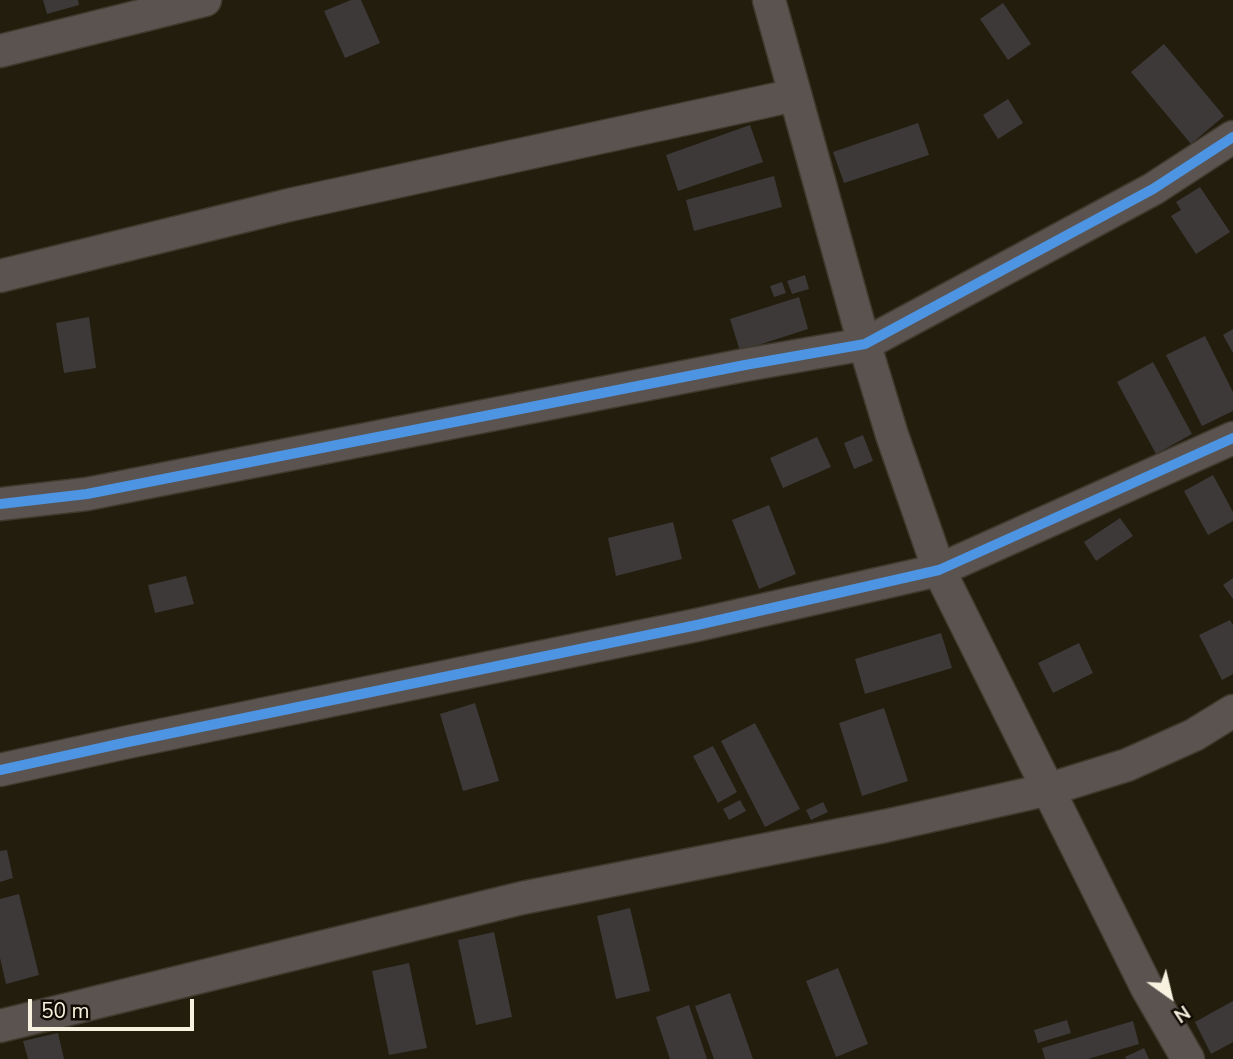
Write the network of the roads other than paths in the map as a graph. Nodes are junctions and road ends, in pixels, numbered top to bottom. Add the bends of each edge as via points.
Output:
1 (205, 0) edge
2 (769, 0) edge
3 (109, 11) edge
4 (0, 51) edge
5 (796, 94) junction
6 (1233, 137) edge
7 (0, 276) edge
8 (864, 344) junction
9 (1233, 438) edge
10 (0, 504) edge
11 (939, 570) junction
12 (1233, 711) edge
13 (0, 771) edge
14 (1050, 789) junction
15 (0, 1026) edge
16 (1188, 1059) edge

1 - 3 street
2 - 5 street
3 - 4 street
5 - 7 street via 289,205
5 - 8 street
6 - 8 street via 1153,189
8 - 10 street via 87,494
8 - 11 street
9 - 11 street
11 - 13 street
11 - 14 street
12 - 14 street via 1194,735 1127,765
14 - 15 street via 522,898
14 - 16 street via 1147,988

